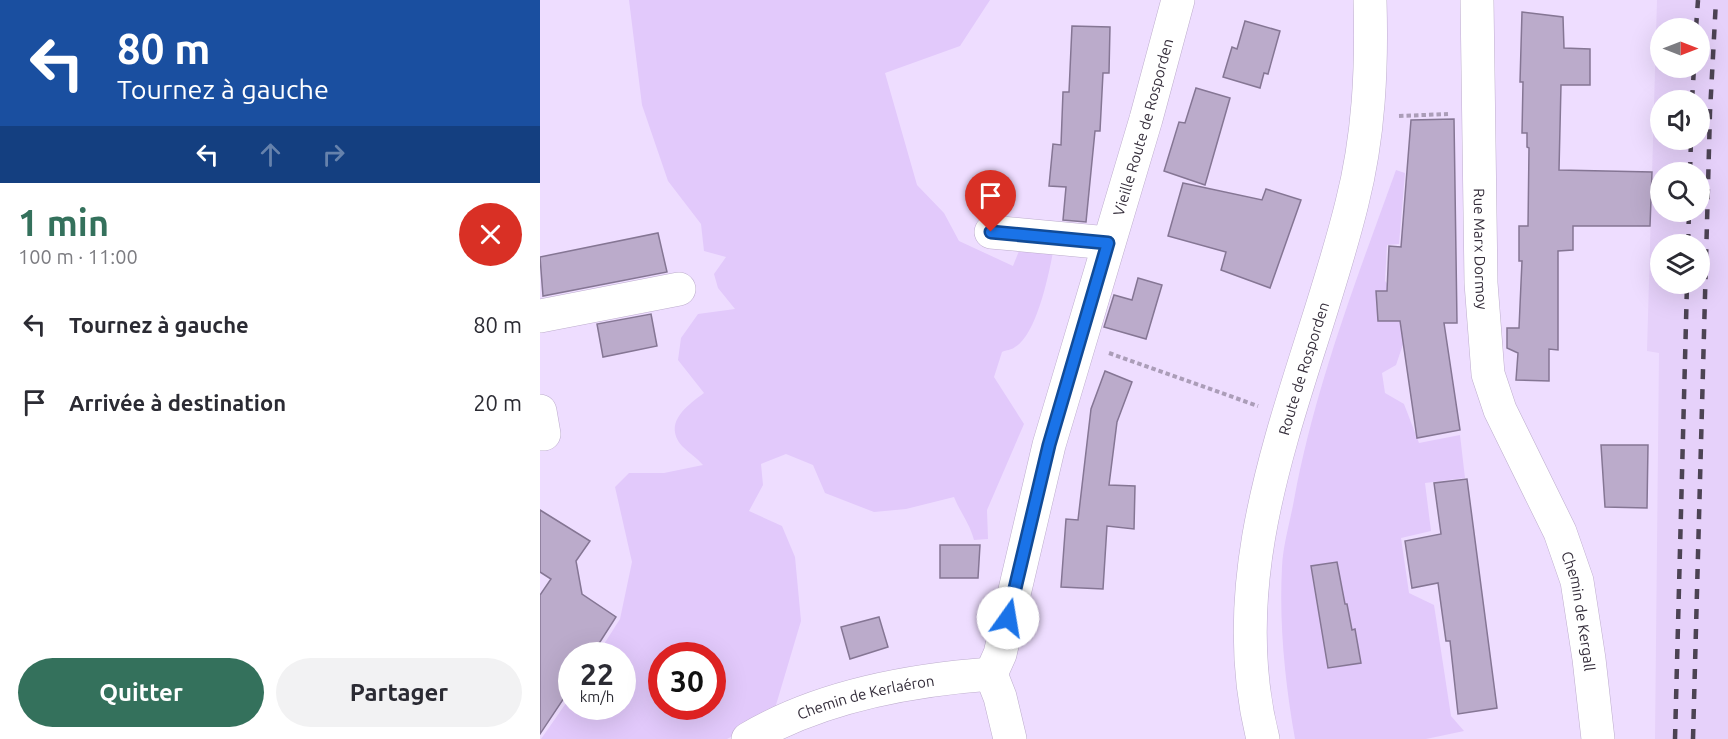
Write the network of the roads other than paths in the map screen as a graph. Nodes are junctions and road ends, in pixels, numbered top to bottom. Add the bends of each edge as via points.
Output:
1 (1370, 0) edge
2 (1477, 0) edge
3 (1173, 2) edge
4 (991, 232) dead end
5 (1108, 243) junction
6 (679, 289) dead end
7 (540, 316) edge
8 (540, 411) edge
9 (540, 434) edge
10 (1538, 488) joint
11 (991, 674) junction
12 (748, 739) edge
13 (1010, 739) edge
14 (1263, 739) edge
15 (1598, 739) edge

1 - 14 street, Route de Rosporden via 1368,117 1352,203 1262,508 1252,590 1254,686
2 - 10 street, Rue Marx Dormoy via 1481,283 1488,374 1500,410
3 - 5 street, Vieille Route de Rosporden via 1146,119
4 - 5 street
5 - 11 street, Vieille Route de Rosporden via 1049,445 1000,654
6 - 7 street
8 - 9 street via 544,434
10 - 15 street, Chemin de Kergall via 1560,532 1577,581
11 - 12 street, Chemin de Kerlaéron via 949,677 849,698 796,715
11 - 13 street

